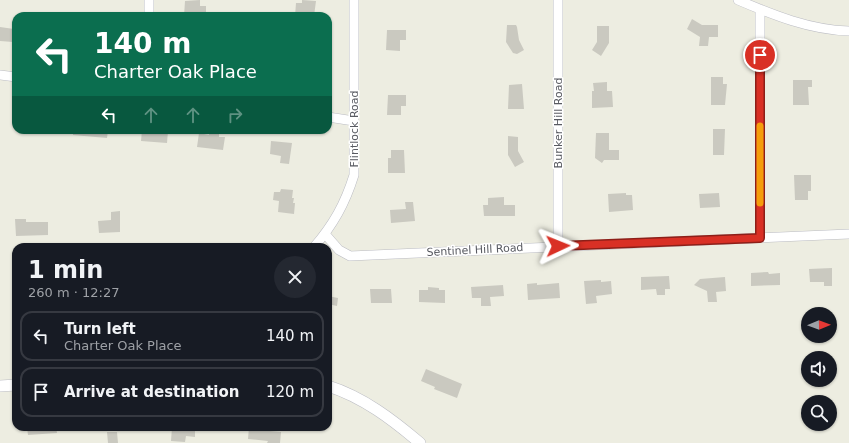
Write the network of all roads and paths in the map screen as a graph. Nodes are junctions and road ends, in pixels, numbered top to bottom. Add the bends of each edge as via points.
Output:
1 (149, 0) edge
2 (354, 0) edge
3 (558, 0) edge
4 (738, 0) edge
5 (760, 9) junction
6 (149, 12) edge
7 (849, 31) edge
8 (0, 76) edge
9 (12, 77) edge
10 (332, 118) edge
11 (354, 121) junction
12 (325, 234) junction
13 (849, 234) edge
14 (760, 238) junction
15 (317, 243) edge
16 (558, 246) junction
17 (12, 385) edge
18 (0, 386) edge
19 (332, 388) edge
20 (420, 443) edge

1 - 6 street
2 - 11 street, Flintlock Road
3 - 16 street, Bunker Hill Road
4 - 5 street
5 - 7 street via 809,26
5 - 14 street
8 - 9 street
10 - 11 street
11 - 12 street, Flintlock Road via 354,175 346,200
12 - 15 street, Flintlock Road
12 - 16 street, Sentinel Hill Road via 339,250 350,256
13 - 14 street, Sentinel Hill Road
14 - 16 street, Sentinel Hill Road
17 - 18 street
19 - 20 street via 358,399 382,414

